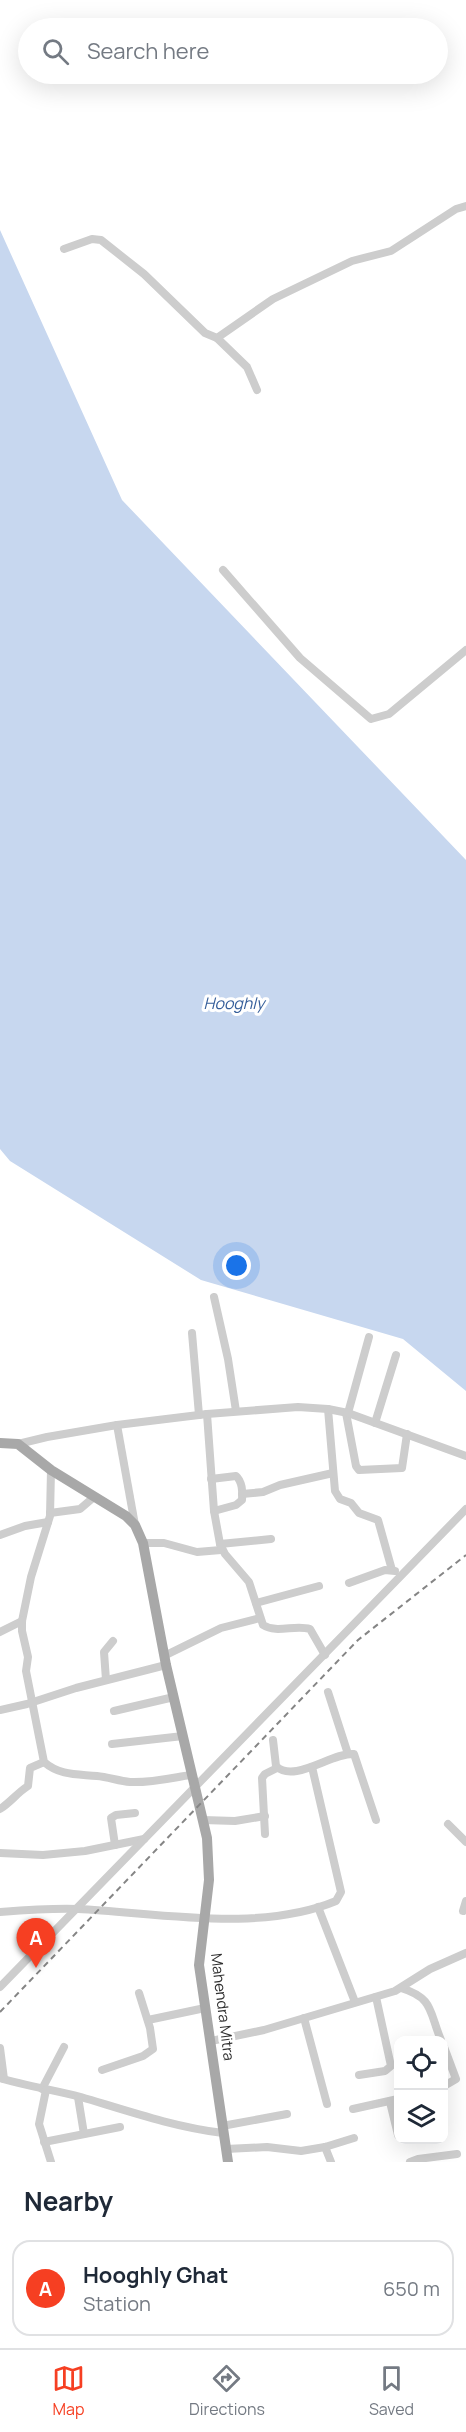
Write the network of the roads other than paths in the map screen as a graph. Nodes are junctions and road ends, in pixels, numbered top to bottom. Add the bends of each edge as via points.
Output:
1 (466, 206) edge
2 (64, 249) dead end
3 (218, 338) junction
4 (256, 390) dead end
5 (223, 570) dead end
6 (466, 650) edge
7 (214, 1297) dead end
8 (192, 1333) dead end
9 (369, 1337) dead end
10 (396, 1355) dead end
11 (328, 1408) junction
12 (236, 1411) junction
13 (347, 1413) junction
14 (203, 1415) junction
15 (375, 1423) junction
16 (117, 1425) junction
17 (407, 1434) junction
18 (0, 1443) edge
19 (18, 1444) junction
20 (466, 1456) edge
21 (51, 1470) junction
22 (333, 1473) junction
23 (211, 1479) junction
24 (242, 1494) junction
25 (94, 1497) junction
26 (466, 1509) edge
27 (213, 1511) junction
28 (49, 1518) junction
29 (135, 1525) junction
30 (0, 1535) edge
31 (271, 1539) dead end
32 (142, 1543) junction
33 (220, 1547) junction
34 (392, 1570) junction
35 (402, 1576) junction
36 (349, 1583) dead end
37 (319, 1586) dead end
38 (256, 1603) junction
39 (260, 1618) junction
40 (22, 1621) junction
41 (0, 1632) edge
42 (113, 1641) dead end
43 (325, 1655) junction
44 (165, 1660) junction
45 (106, 1680) junction
46 (328, 1692) dead end
47 (174, 1696) junction
48 (33, 1702) junction
49 (0, 1710) edge
50 (114, 1711) dead end
51 (183, 1736) junction
52 (273, 1740) dead end
53 (112, 1744) dead end
54 (348, 1754) junction
55 (44, 1762) junction
56 (312, 1767) junction
57 (277, 1768) junction
58 (190, 1775) junction
59 (194, 1789) junction
60 (0, 1809) edge
61 (135, 1814) dead end
62 (265, 1816) junction
63 (203, 1820) junction
64 (376, 1820) dead end
65 (448, 1824) dead end
66 (265, 1834) dead end
67 (144, 1839) junction
68 (466, 1842) edge
69 (115, 1845) junction
70 (0, 1853) edge
71 (466, 1901) edge
72 (318, 1907) junction
73 (76, 1909) junction
74 (463, 1911) dead end
75 (0, 1912) edge
76 (203, 1919) junction
77 (466, 1953) edge
78 (0, 1987) edge
79 (401, 1988) junction
80 (139, 1992) dead end
81 (376, 1997) junction
82 (355, 2002) junction
83 (205, 2008) junction
84 (304, 2018) junction
85 (148, 2020) junction
86 (440, 2036) edge
87 (211, 2041) junction
88 (64, 2047) dead end
89 (0, 2048) edge
90 (448, 2058) edge
91 (102, 2070) dead end
92 (360, 2075) dead end
93 (2, 2079) edge
94 (448, 2084) edge
95 (44, 2089) junction
96 (78, 2097) junction
97 (394, 2100) edge
98 (327, 2104) dead end
99 (352, 2109) dead end
100 (287, 2114) dead end
101 (120, 2127) dead end
102 (223, 2129) junction
103 (84, 2134) junction
104 (354, 2138) dead end
105 (44, 2142) junction
106 (325, 2147) junction
107 (226, 2149) junction
108 (457, 2154) dead end
109 (51, 2162) edge
110 (228, 2162) edge
111 (331, 2162) edge
112 (410, 2162) edge

1 - 3 street via 391,251 352,261 289,290
2 - 3 street via 92,239 101,240 144,274 205,333
3 - 4 street via 247,367
5 - 6 street via 300,658 371,719 389,714
7 - 12 street
8 - 14 street
9 - 13 street
10 - 15 street
11 - 12 street
11 - 13 street
11 - 22 street
12 - 14 street
13 - 15 street
13 - 17 street via 359,1470 402,1468
14 - 16 street
14 - 23 street
15 - 17 street
16 - 19 street
16 - 29 street
17 - 20 street
18 - 19 main road
19 - 21 main road
21 - 25 main road
21 - 28 street
22 - 24 street
22 - 34 street via 337,1496 362,1515 378,1520
23 - 24 street via 236,1476
23 - 27 street
24 - 27 street via 236,1505
25 - 28 street via 80,1509
25 - 29 main road
26 - 35 street
27 - 33 street
28 - 30 street
28 - 40 street
29 - 32 main road, Mahendra Mitra
31 - 33 street
32 - 33 street via 164,1543 196,1552
32 - 44 main road, Mahendra Mitra
33 - 38 street via 249,1582
34 - 35 street
34 - 36 street
35 - 43 street
37 - 38 street
38 - 39 street
39 - 43 street via 265,1627 272,1629 310,1629
39 - 44 street via 221,1628
40 - 41 street
40 - 48 street
42 - 45 street via 104,1652
43 - 59 street
44 - 45 street
44 - 47 main road, Mahendra Mitra
45 - 48 street
46 - 54 street
47 - 50 street
47 - 51 main road, Mahendra Mitra
48 - 49 street
48 - 55 street
51 - 53 street
51 - 58 main road, Mahendra Mitra
52 - 57 street
54 - 56 street
54 - 64 street via 356,1756
55 - 58 street via 69,1774 127,1782
55 - 60 street via 30,1768 28,1786
56 - 57 street
56 - 72 street via 341,1892 336,1900
57 - 62 street via 262,1778
58 - 59 main road, Mahendra Mitra
59 - 63 main road, Mahendra Mitra
59 - 67 street
61 - 69 street via 111,1818
62 - 63 street via 235,1821
62 - 66 street
63 - 76 main road, Mahendra Mitra via 209,1880
65 - 68 street
67 - 69 street
67 - 73 street
69 - 70 street via 43,1855
71 - 74 street
72 - 76 street via 293,1914
72 - 82 street
73 - 75 street
73 - 76 street
73 - 78 street
76 - 83 main road, Mahendra Mitra via 200,1965
77 - 79 street
79 - 81 street
79 - 86 street via 423,1997
80 - 85 street
81 - 82 street
81 - 92 street via 391,2067
82 - 84 street
83 - 85 street
83 - 87 main road, Mahendra Mitra
84 - 87 street
84 - 98 street
85 - 91 street via 153,2044 150,2052
87 - 102 main road, Mahendra Mitra
88 - 95 street
89 - 93 street
90 - 94 street via 456,2079
93 - 95 street
95 - 96 street
95 - 105 street via 39,2124
96 - 102 street via 163,2122
96 - 103 street
97 - 99 street
100 - 102 street
101 - 103 street
102 - 107 main road, Mahendra Mitra
103 - 105 street
104 - 106 street
105 - 109 street
106 - 107 street via 301,2151 284,2147
106 - 111 street
107 - 110 main road, Mahendra Mitra
108 - 112 street

